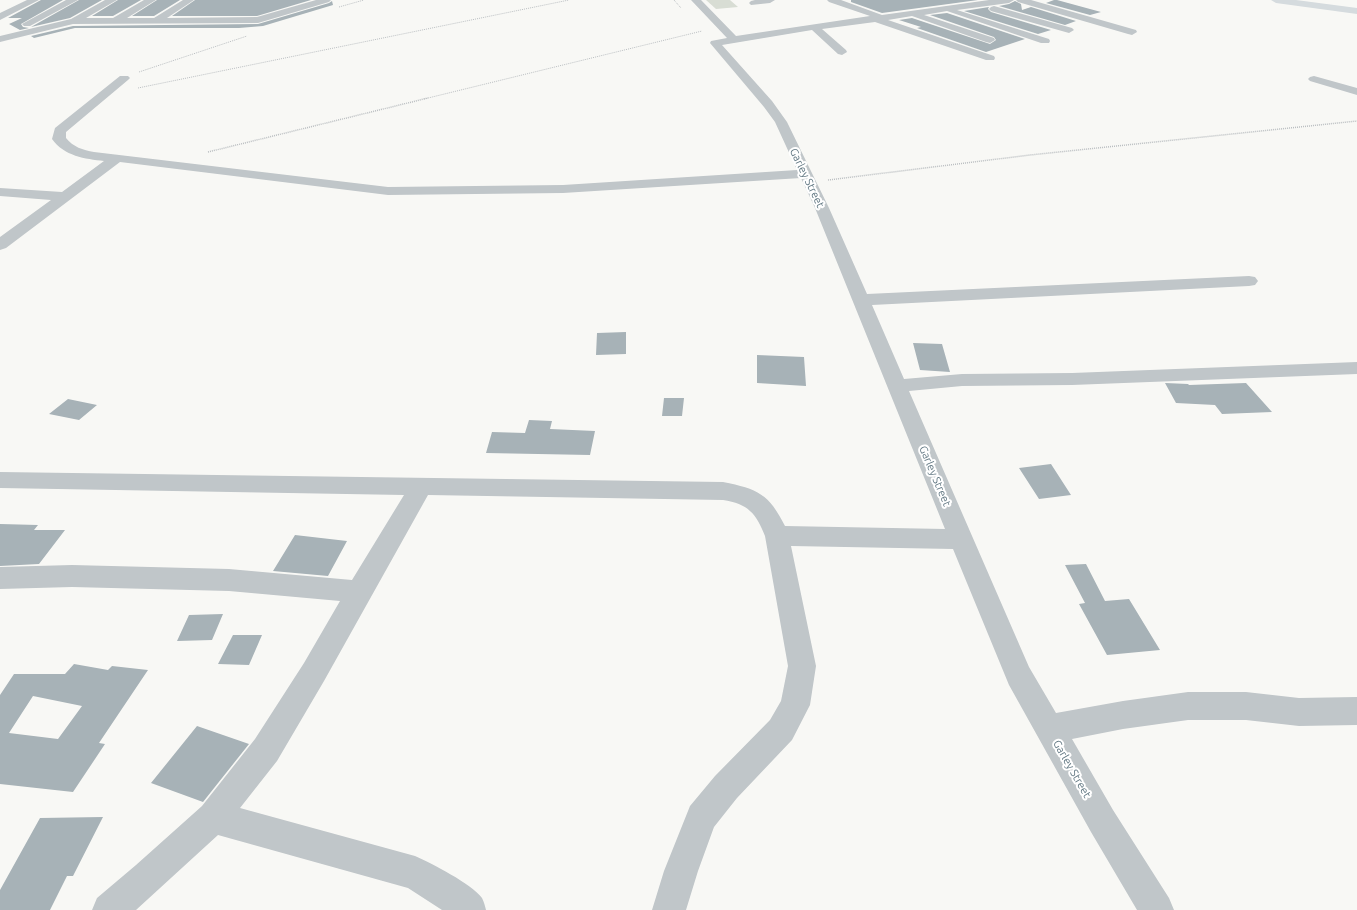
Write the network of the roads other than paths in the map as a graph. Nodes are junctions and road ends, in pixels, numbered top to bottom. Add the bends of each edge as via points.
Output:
1 (34, 0) edge
2 (73, 0) edge
3 (112, 0) edge
4 (151, 0) edge
5 (326, 0) edge
6 (696, 0) edge
7 (770, 0) edge
8 (832, 0) edge
9 (933, 0) edge
10 (1010, 0) edge
11 (1021, 0) edge
12 (1276, 0) edge
13 (990, 1) edge
14 (754, 3) dead end
15 (190, 4) edge
16 (976, 4) junction
17 (902, 5) dead end
18 (304, 7) junction
19 (957, 7) junction
20 (266, 8) dead end
21 (945, 9) junction
22 (924, 11) junction
23 (1357, 11) edge
24 (911, 13) junction
25 (0, 17) edge
26 (879, 18) junction
27 (73, 21) junction
28 (115, 21) junction
29 (155, 21) junction
30 (748, 25) dead end
31 (20, 27) dead end
32 (814, 27) junction
33 (1069, 30) dead end
34 (1132, 32) dead end
35 (760, 35) junction
36 (0, 39) edge
37 (734, 40) junction
38 (990, 40) dead end
39 (1046, 41) dead end
40 (842, 52) dead end
41 (990, 58) dead end
42 (124, 78) road end
43 (1314, 78) dead end
44 (1357, 92) edge
45 (117, 158) junction
46 (808, 178) junction
47 (0, 192) edge
48 (66, 196) junction
49 (0, 228) edge
50 (21, 229) junction
51 (0, 245) edge
52 (1250, 281) dead end
53 (860, 300) junction
54 (1357, 368) edge
55 (897, 386) junction
56 (0, 480) edge
57 (421, 487) junction
58 (777, 536) junction
59 (962, 539) junction
60 (0, 578) edge
61 (359, 592) junction
62 (1357, 712) edge
63 (1048, 729) junction
64 (213, 818) junction
65 (109, 910) edge
66 (468, 910) edge
67 (669, 910) edge
68 (1157, 910) edge

1 - 25 street
2 - 31 street
3 - 27 street
4 - 28 street
5 - 18 street
6 - 37 street
7 - 14 street
8 - 26 street
9 - 19 street
10 - 13 street
11 - 34 street
12 - 23 main road
13 - 16 street
15 - 29 street via 175,9
16 - 19 street
16 - 33 street
17 - 22 street
18 - 20 street
18 - 29 street via 258,20
19 - 21 street
21 - 22 street
21 - 39 street
22 - 24 street
24 - 26 street
24 - 38 street
26 - 32 street
26 - 41 street
27 - 28 street
27 - 36 street
28 - 29 street
30 - 35 street
32 - 35 street
32 - 40 street
35 - 37 street
37 - 46 street, Garley Street via 715,43 781,122
42 - 45 street via 65,126 60,131 59,139 63,147 74,151
43 - 44 street
45 - 46 street via 394,191 556,189
45 - 48 street
46 - 53 street, Garley Street
47 - 48 street
48 - 50 street
49 - 50 street
50 - 51 street
52 - 53 street
53 - 55 street, Garley Street
54 - 55 street via 1072,379 962,380
55 - 59 street, Garley Street
56 - 57 street
57 - 58 street via 723,491 754,500 764,508
57 - 61 street
58 - 59 street
58 - 67 street via 802,666 795,705 781,730 701,817
59 - 63 street, Garley Street via 1019,676
60 - 61 street via 72,576 229,580
61 - 64 street via 266,750
62 - 63 street via 1299,712 1246,706 1188,706
63 - 68 street, Garley Street
64 - 65 street
64 - 66 street via 415,873 449,893

